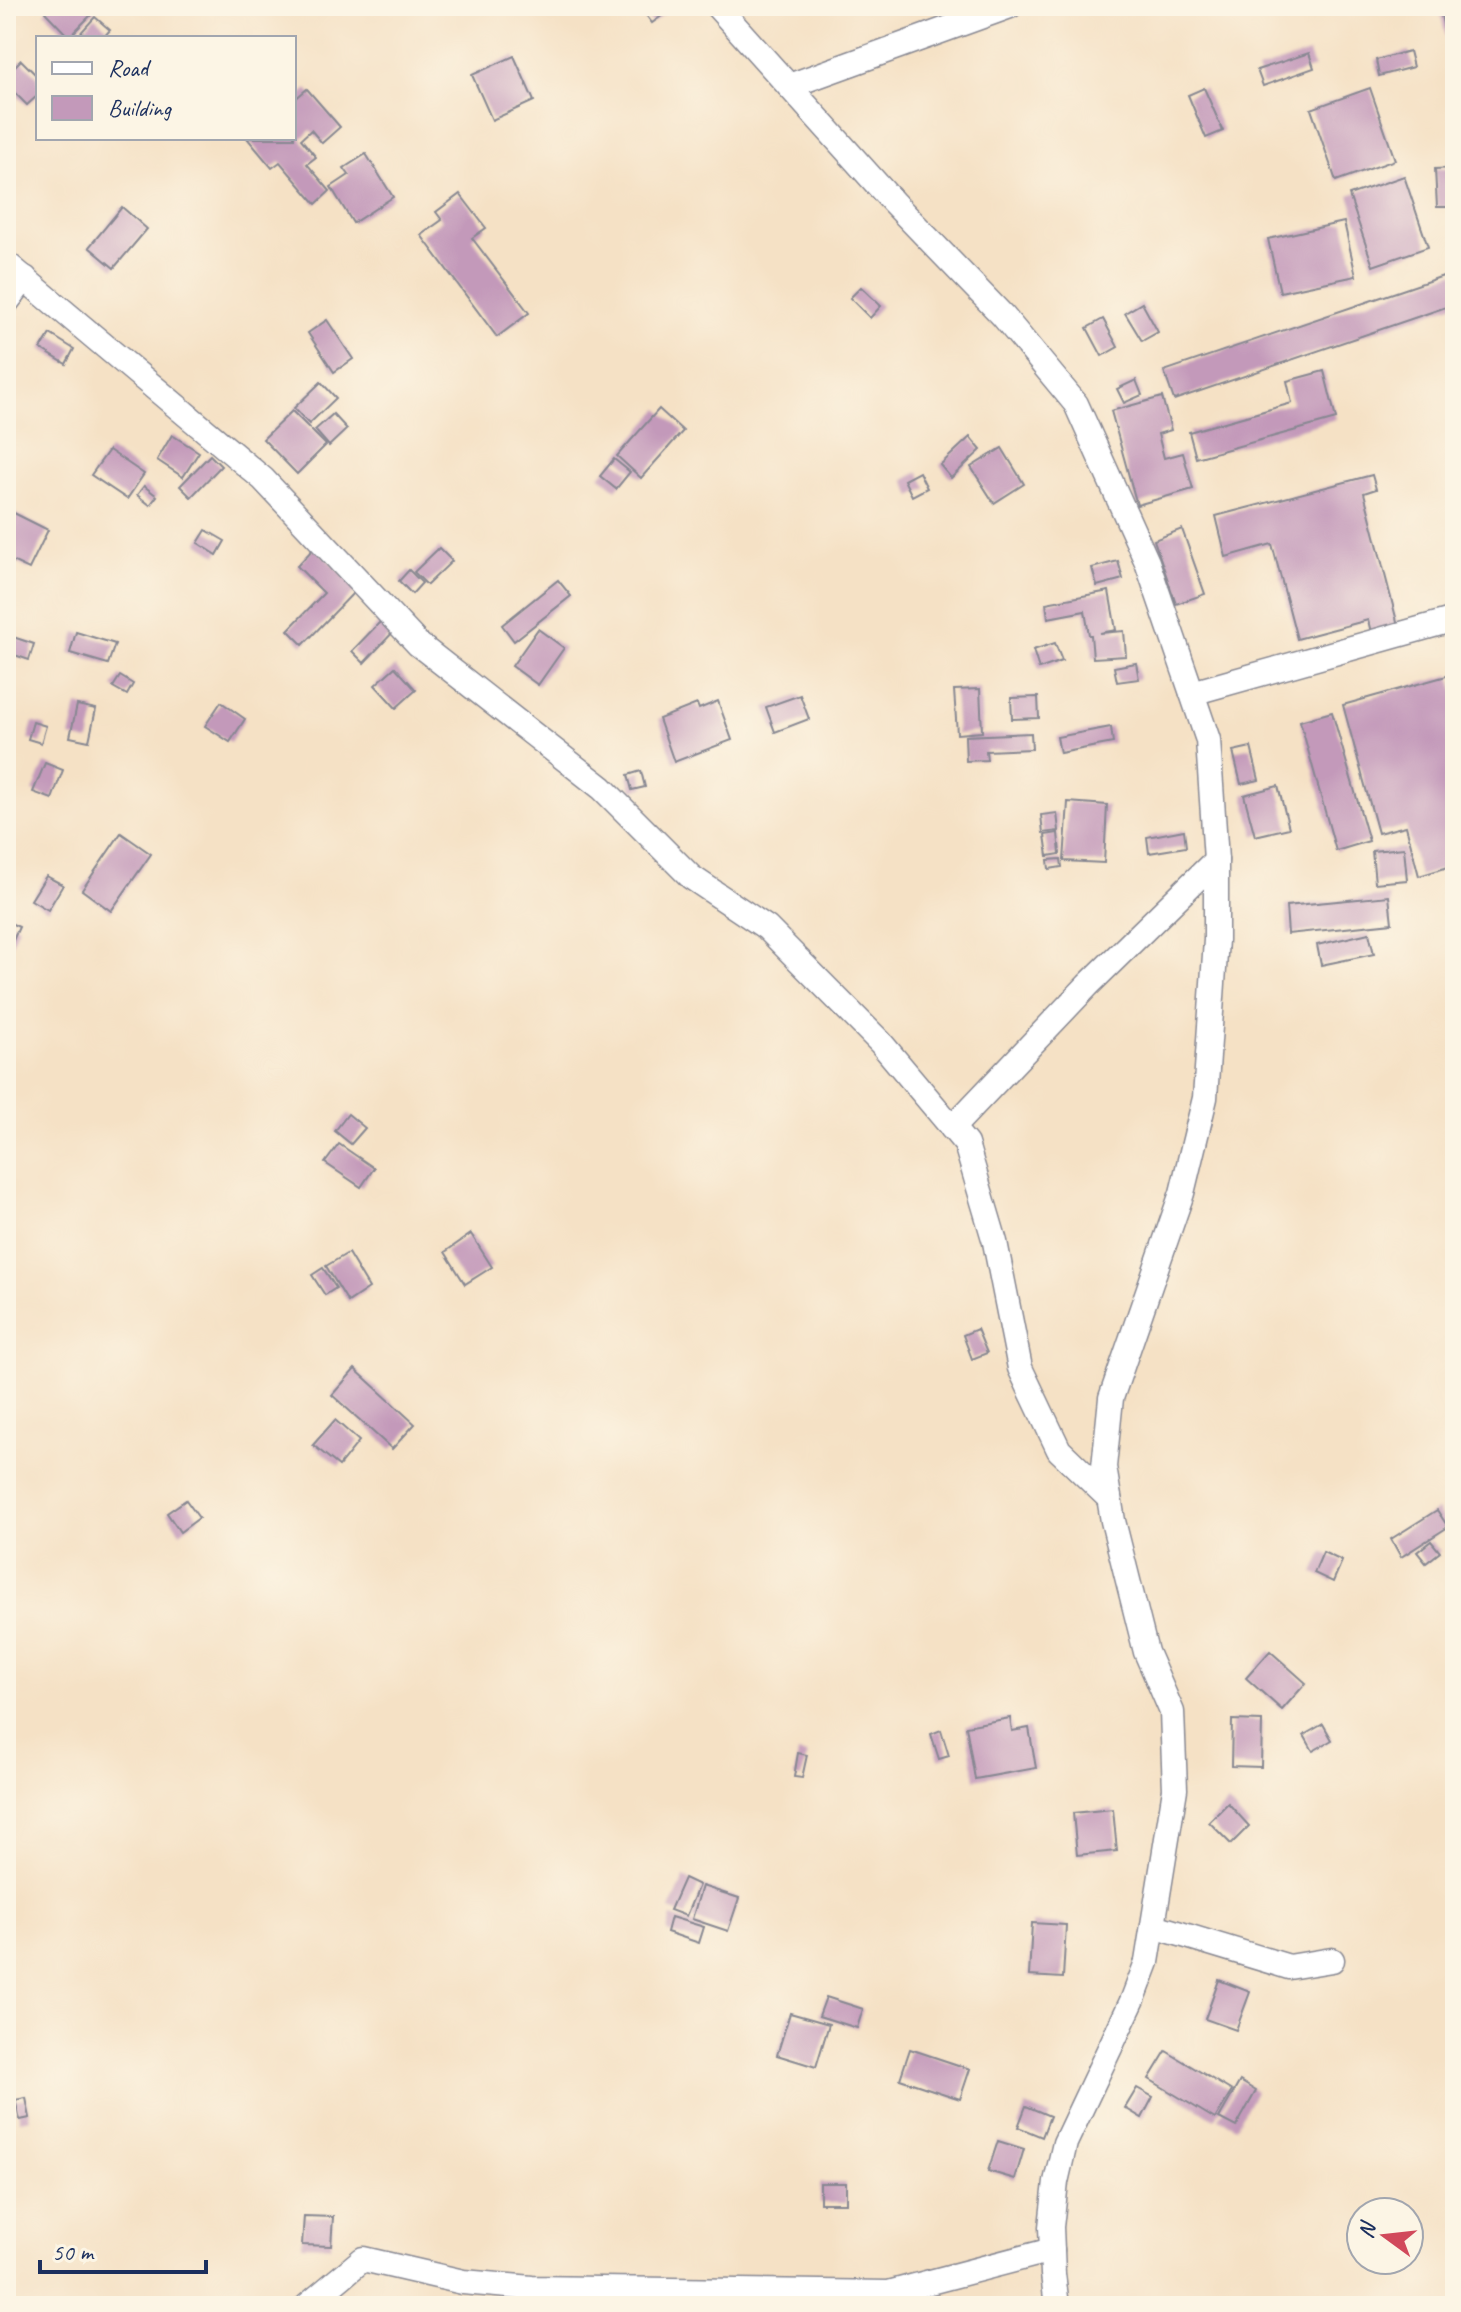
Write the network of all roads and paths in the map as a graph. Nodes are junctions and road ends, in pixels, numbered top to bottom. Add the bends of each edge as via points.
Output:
1 (717, 6) edge
2 (1010, 6) edge
3 (789, 86) junction
4 (16, 270) edge
5 (6, 303) edge
6 (1455, 619) edge
7 (1192, 693) junction
8 (1216, 860) junction
9 (952, 1128) junction
10 (1109, 1498) junction
11 (1154, 1926) junction
12 (1332, 1960) dead end
13 (1052, 2250) junction
14 (307, 2306) edge
15 (1057, 2306) edge

1 - 3 street
2 - 3 street
3 - 7 street via 1003,316 1076,404 1147,562
4 - 5 street
4 - 9 street via 263,479 418,644 602,788 691,877 767,928 881,1043
6 - 7 street
7 - 8 street via 1208,740
8 - 9 street
8 - 10 street via 1205,1098 1182,1193 1111,1398 1104,1467
9 - 10 street via 966,1144 995,1242 1020,1368 1059,1450
10 - 11 street via 1146,1652 1172,1712 1175,1789
11 - 12 street via 1289,1967
11 - 13 street via 1133,1999 1065,2143 1056,2182
13 - 14 street via 888,2293 532,2288 463,2282 363,2259
13 - 15 street

